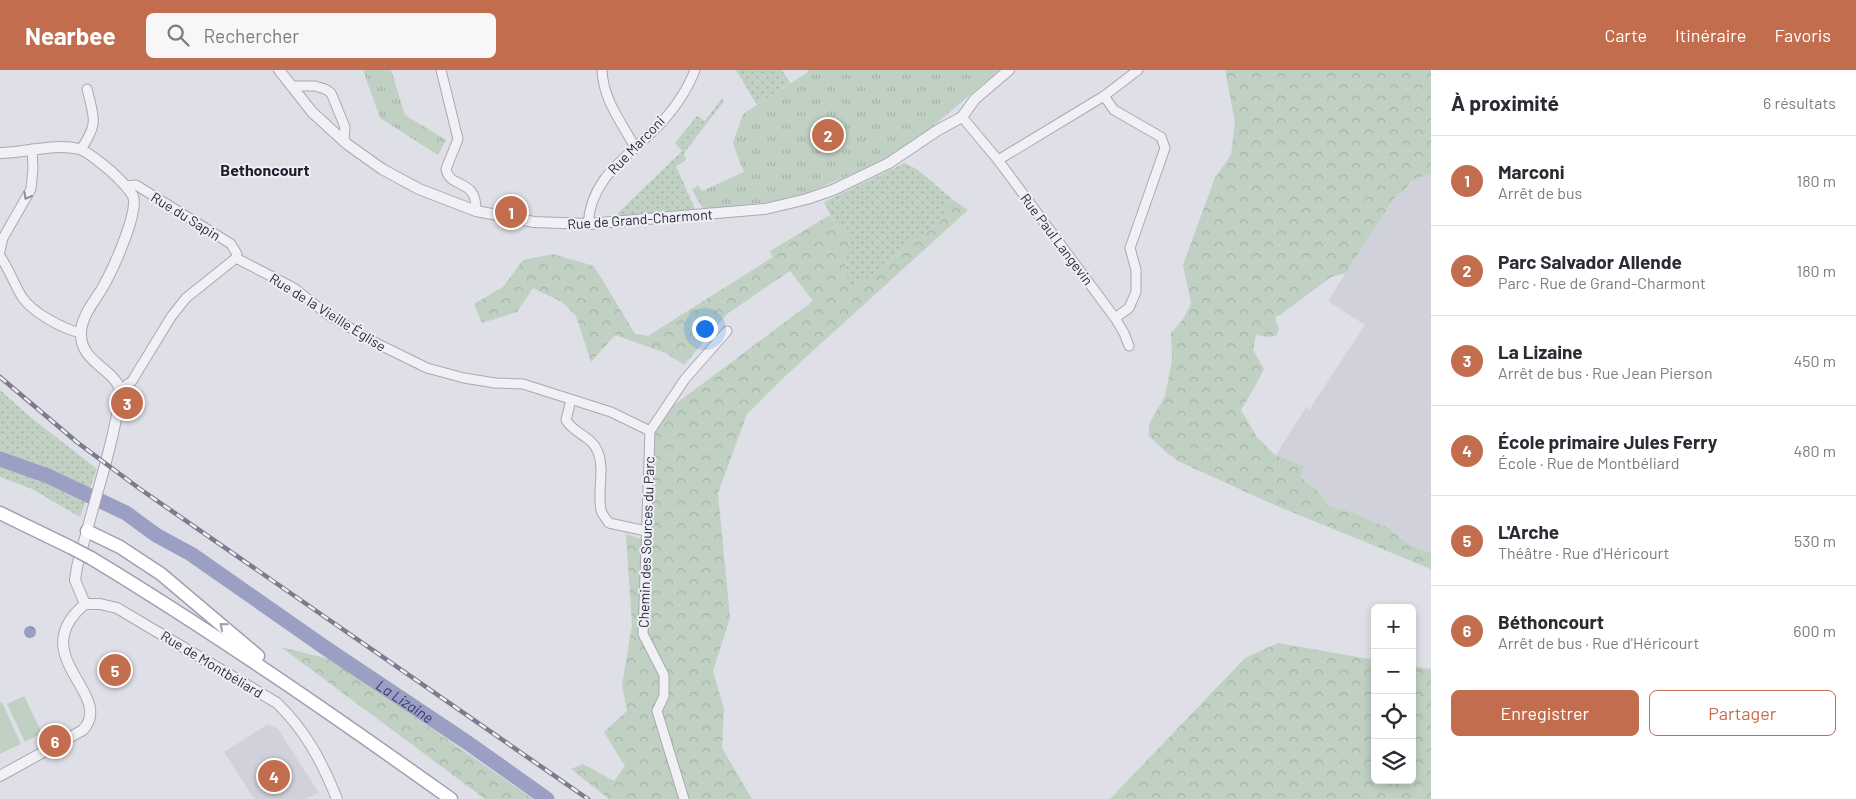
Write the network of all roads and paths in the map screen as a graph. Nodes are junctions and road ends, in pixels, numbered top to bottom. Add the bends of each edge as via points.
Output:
1 (278, 70) edge
2 (441, 70) edge
3 (602, 70) edge
4 (695, 70) edge
5 (1009, 70) edge
6 (1138, 70) edge
7 (291, 86) junction
8 (87, 89) dead end
9 (1104, 96) junction
10 (962, 117) junction
11 (344, 141) junction
12 (635, 146) junction
13 (32, 149) junction
14 (82, 150) junction
15 (0, 153) edge
16 (998, 160) junction
17 (126, 186) junction
18 (476, 211) junction
19 (588, 224) junction
20 (0, 251) edge
21 (0, 256) edge
22 (236, 258) junction
23 (1115, 318) junction
24 (727, 331) dead end
25 (81, 333) junction
26 (1129, 346) dead end
27 (120, 390) junction
28 (571, 400) junction
29 (650, 431) junction
30 (0, 513) edge
31 (88, 527) junction
32 (646, 531) junction
33 (80, 555) junction
34 (85, 604) junction
35 (286, 682) junction
36 (0, 776) edge
37 (337, 799) edge
38 (451, 799) edge
39 (684, 799) edge

1 - 7 street, Rue de Grand-Charmont
2 - 18 street via 458,139 447,174 474,193
3 - 12 street via 602,85 608,100
4 - 12 street, Rue Marconi via 676,103
5 - 10 street, Rue de Grand-Charmont via 975,99
6 - 9 street
7 - 11 street, Rue de Grand-Charmont via 312,112
7 - 11 street via 315,86 331,93 345,127
8 - 14 street via 94,125
9 - 16 street
9 - 23 street via 1114,110 1161,137 1165,148 1130,248 1136,270 1136,292 1129,308
10 - 16 street, Rue Paul Langevin
10 - 19 street, Rue de Grand-Charmont via 889,163 807,199 765,209
11 - 18 street, Rue de Grand-Charmont via 382,169 419,189
12 - 19 street, Rue Marconi via 598,186 588,212
13 - 14 street via 61,147
13 - 15 street
13 -> 20 street via 31,189 3,238
14 - 17 street
16 - 23 street, Rue Paul Langevin
17 - 22 street, Rue du Sapin via 136,185 231,244
17 - 25 street via 133,198 134,212 104,284 89,308
18 - 19 street, Rue de Grand-Charmont via 534,222
21 - 25 street via 32,308 59,326
22 - 27 street via 186,298 132,381
22 - 28 street, Rue de la Vieille Église via 294,288 327,314 372,342 427,368 464,378 523,384
23 - 26 street, Rue Paul Langevin
24 - 29 street via 684,379
25 - 27 street via 89,356
27 - 31 street via 115,426
28 - 29 street, Rue de la Vieille Église via 611,412
28 - 32 street via 566,420 571,429 588,438 598,453 601,511 609,523
29 - 32 street, Chemin des Sources du Parc
30 - 33 main road
31 - 33 street
35 -> 31 main road via 161,574
32 - 39 street, Chemin des Sources du Parc via 643,634 664,675 664,696 657,711
33 - 34 street via 75,580
33 - 35 main road via 171,606
34 - 36 street via 66,625 62,643 64,654 90,705 88,724 83,730
34 - 37 street, Rue de Montbéliard via 118,608 277,703 305,733
35 - 38 main road

